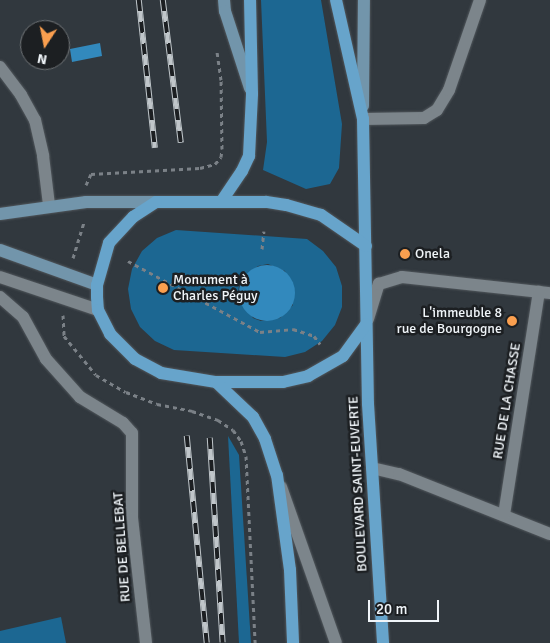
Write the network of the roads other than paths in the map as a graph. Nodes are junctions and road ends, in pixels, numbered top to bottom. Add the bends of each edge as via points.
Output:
1 (224, 0) edge
2 (250, 0) edge
3 (336, 0) edge
4 (364, 0) edge
5 (480, 0) edge
6 (0, 68) edge
7 (252, 94) junction
8 (363, 118) junction
9 (156, 202) junction
10 (221, 202) junction
11 (49, 205) junction
12 (0, 214) edge
13 (366, 246) junction
14 (0, 250) edge
15 (0, 277) edge
16 (97, 285) junction
17 (544, 292) edge
18 (0, 297) edge
19 (98, 310) junction
20 (366, 324) junction
21 (216, 382) junction
22 (372, 468) junction
23 (277, 475) junction
24 (504, 515) junction
25 (550, 534) edge
26 (146, 643) edge
27 (293, 643) edge
28 (336, 643) edge
29 (383, 643) edge

1 - 7 main road
2 - 7 main road
3 - 8 main road, BOULEVARD SAINT-EUVERTE
4 - 8 main road
5 - 8 street via 449,90 437,110 424,118
6 - 11 street via 36,120
7 - 10 main road via 249,156
8 - 13 main road, BOULEVARD SAINT-EUVERTE
9 - 10 main road
9 - 11 main road
9 - 16 main road via 133,217 109,243
10 - 13 main road via 266,202 301,208 320,215
11 - 12 main road
13 - 20 main road, BOULEVARD SAINT-EUVERTE
14 - 16 main road
15 - 19 street
16 - 19 main road
17 - 20 street via 402,277 380,284
17 - 24 street, RUE DE LA CHASSE
18 - 26 street, RUE DE BELLEBAT via 24,317 46,359 80,397 123,423 132,433 132,518
19 - 21 main road via 110,334 135,359 161,373
20 - 21 main road via 343,356 308,376 283,382
20 - 22 main road, BOULEVARD SAINT-EUVERTE
21 - 23 main road via 253,417 265,439
22 - 24 street via 400,474
22 - 29 main road, BOULEVARD SAINT-EUVERTE
23 - 27 main road via 290,570
23 - 28 street
24 - 25 street

